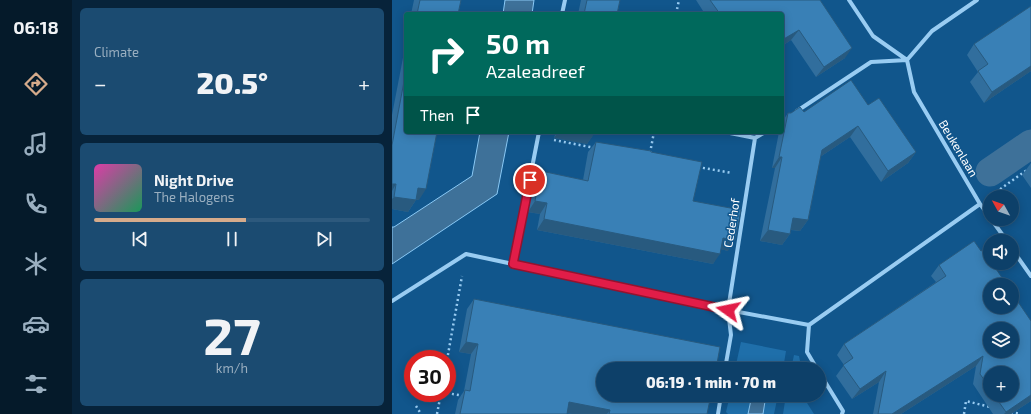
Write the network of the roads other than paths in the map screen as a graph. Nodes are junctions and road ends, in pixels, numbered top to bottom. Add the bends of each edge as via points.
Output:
1 (565, 0) edge
2 (849, 0) edge
3 (977, 0) edge
4 (562, 12) edge
5 (907, 60) junction
6 (795, 112) edge
7 (539, 134) edge
8 (734, 134) edge
9 (762, 134) edge
10 (755, 138) junction
11 (980, 204) junction
12 (983, 208) edge
13 (1019, 259) edge
14 (513, 264) junction
15 (1031, 276) edge
16 (392, 301) edge
17 (728, 310) junction
18 (809, 325) junction
19 (727, 362) edge
20 (813, 362) edge
21 (826, 383) edge
22 (720, 402) edge
23 (718, 414) edge
24 (842, 414) edge

1 - 4 street
2 - 5 street via 873,36
3 - 5 street via 932,31
5 - 6 street via 871,62
5 - 11 street, Beukenlaan via 914,92
7 - 14 street
8 - 10 street
9 - 10 street
10 - 17 street, Cederhof
11 - 12 street, Beukenlaan
11 - 18 street
13 - 15 street
14 - 16 street via 466,254
14 - 17 street
17 - 18 street
17 - 19 street via 731,336
18 - 20 street via 807,352
21 - 24 street via 843,411
22 - 23 street

